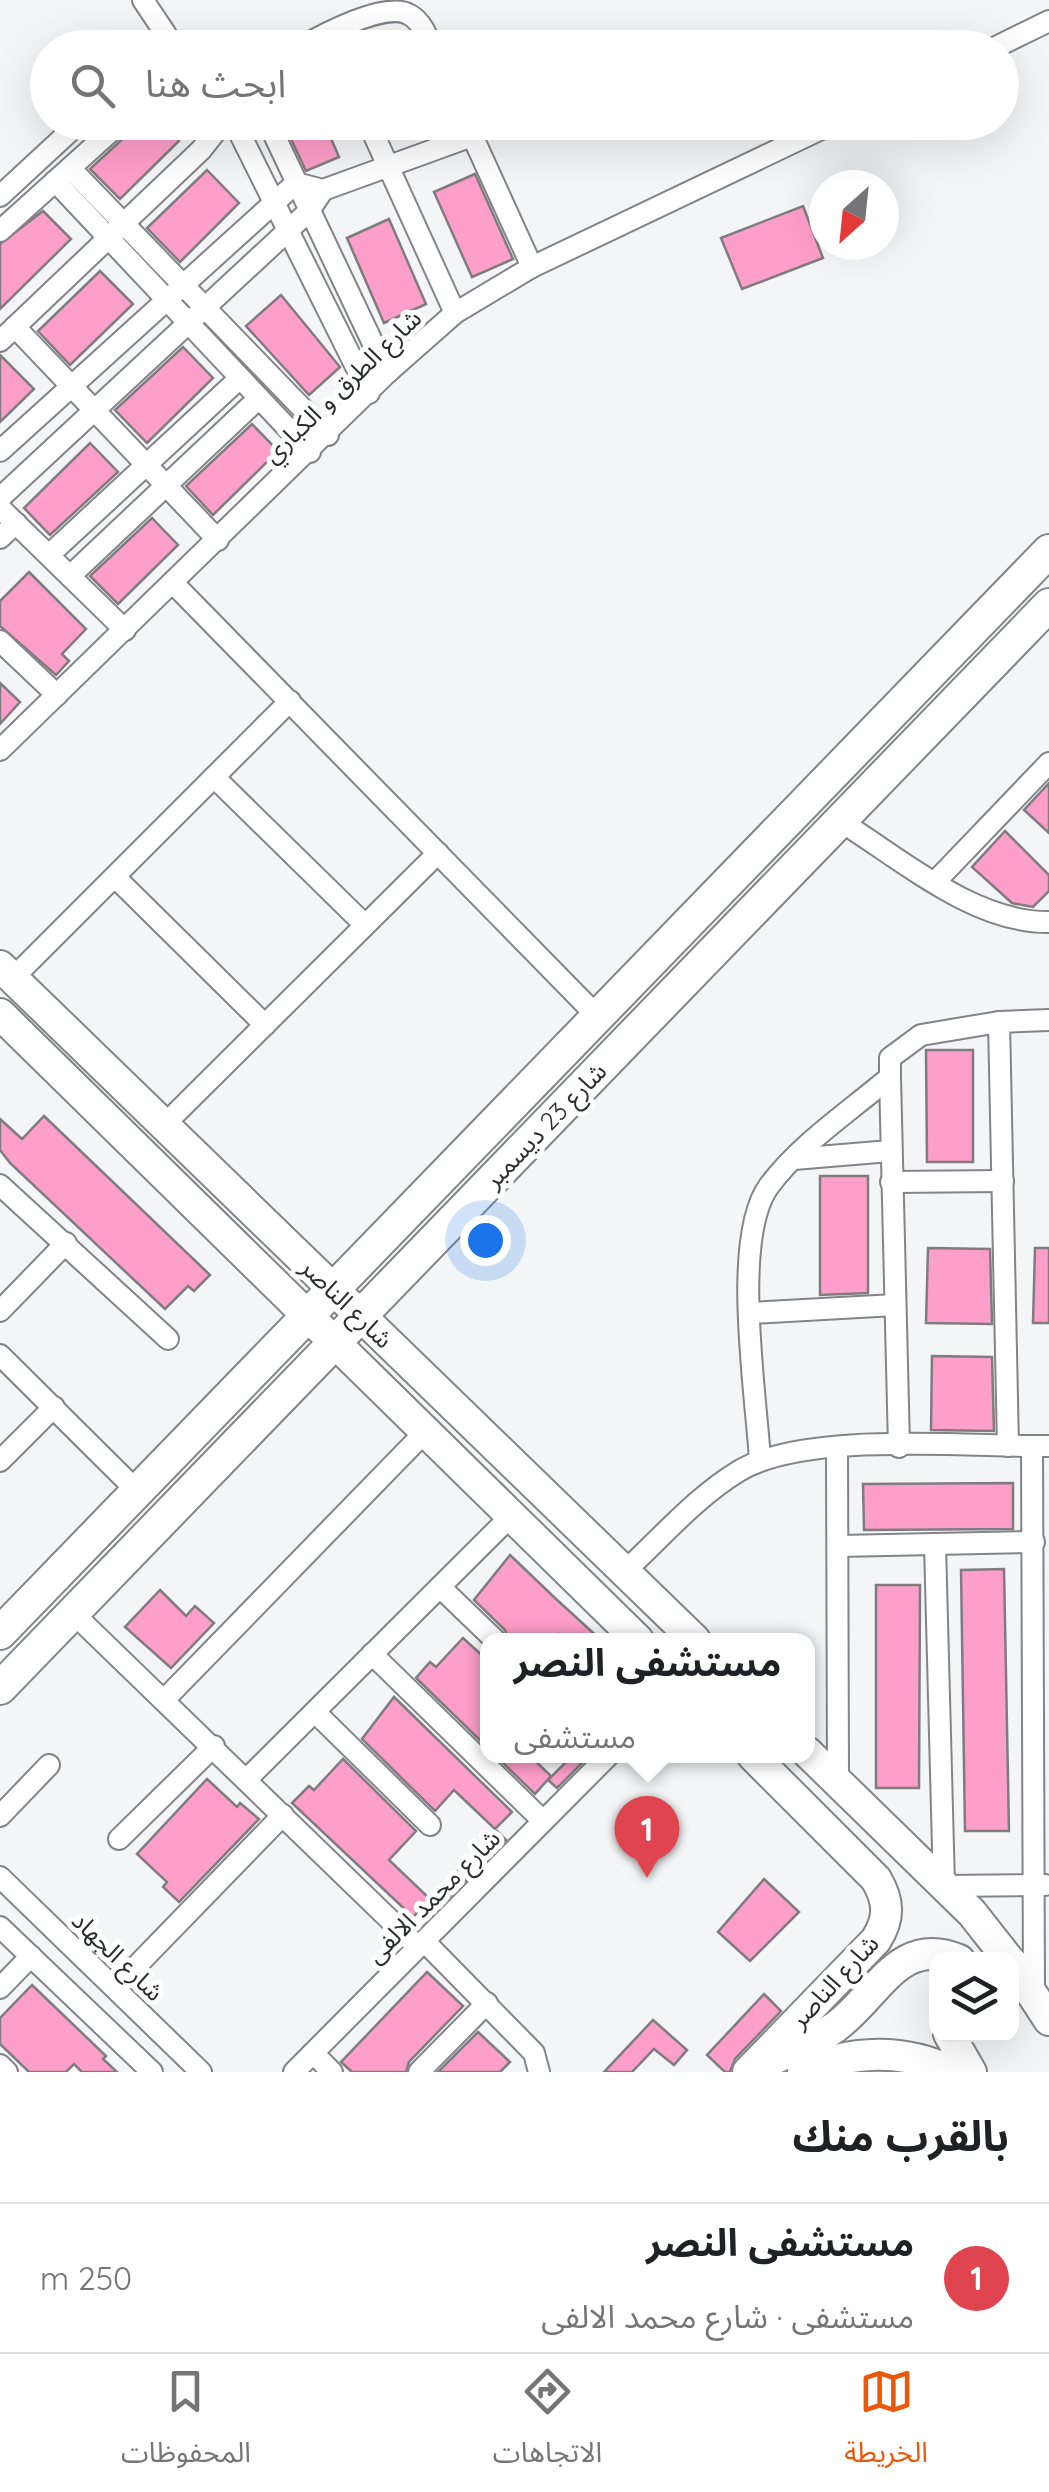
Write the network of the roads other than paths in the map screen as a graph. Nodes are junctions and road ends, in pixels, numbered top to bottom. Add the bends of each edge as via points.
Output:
1 (142, 0) edge
2 (1049, 21) edge
3 (160, 30) edge
4 (353, 30) edge
5 (424, 30) edge
6 (1019, 36) edge
7 (61, 140) edge
8 (101, 140) edge
9 (207, 140) edge
10 (233, 140) edge
11 (276, 140) edge
12 (376, 140) edge
13 (446, 140) edge
14 (474, 140) edge
15 (799, 140) edge
16 (389, 167) junction
17 (63, 175) junction
18 (296, 183) junction
19 (323, 190) junction
20 (0, 196) edge
21 (273, 201) junction
22 (310, 211) junction
23 (116, 230) junction
24 (288, 230) junction
25 (0, 231) edge
26 (532, 268) junction
27 (182, 284) junction
28 (166, 299) junction
29 (204, 307) junction
30 (455, 314) junction
31 (188, 322) junction
32 (8, 334) edge
33 (386, 373) junction
34 (240, 378) junction
35 (72, 386) junction
36 (369, 392) junction
37 (259, 398) junction
38 (94, 410) junction
39 (328, 435) junction
40 (0, 451) edge
41 (310, 452) junction
42 (146, 465) junction
43 (166, 486) junction
44 (0, 498) edge
45 (5, 523) edge
46 (218, 540) junction
47 (1049, 551) edge
48 (48, 555) junction
49 (70, 576) junction
50 (173, 583) junction
51 (1049, 605) edge
52 (125, 630) junction
53 (0, 641) edge
54 (919, 684) junction
55 (57, 695) junction
56 (290, 701) junction
57 (944, 714) junction
58 (0, 750) edge
59 (1049, 764) edge
60 (214, 777) junction
61 (840, 821) junction
62 (438, 853) junction
63 (115, 877) junction
64 (936, 882) junction
65 (1049, 921) edge
66 (365, 925) junction
67 (6, 972) edge
68 (0, 1014) edge
69 (597, 1016) junction
70 (1049, 1020) edge
71 (999, 1022) junction
72 (266, 1024) junction
73 (890, 1078) junction
74 (164, 1125) junction
75 (890, 1151) junction
76 (794, 1159) junction
77 (1003, 1181) junction
78 (891, 1182) junction
79 (0, 1185) edge
80 (66, 1242) junction
81 (333, 1289) junction
82 (895, 1305) junction
83 (0, 1311) edge
84 (751, 1313) junction
85 (307, 1316) junction
86 (361, 1316) junction
87 (168, 1340) dead end
88 (335, 1343) junction
89 (0, 1355) edge
90 (54, 1407) junction
91 (425, 1432) junction
92 (899, 1446) junction
93 (1008, 1446) junction
94 (1040, 1446) edge
95 (837, 1448) junction
96 (760, 1460) junction
97 (0, 1461) edge
98 (138, 1490) junction
99 (510, 1516) junction
100 (935, 1544) junction
101 (839, 1546) junction
102 (1039, 1550) edge
103 (624, 1572) junction
104 (440, 1586) junction
105 (1042, 1598) edge
106 (74, 1613) junction
107 (0, 1633) edge
108 (488, 1633) edge
109 (631, 1633) edge
110 (688, 1633) edge
111 (372, 1654) junction
112 (0, 1688) edge
113 (1042, 1691) edge
114 (166, 1699) junction
115 (314, 1712) junction
116 (214, 1746) junction
117 (480, 1759) edge
118 (815, 1760) edge
119 (484, 1763) edge
120 (601, 1763) edge
121 (760, 1763) edge
122 (49, 1765) dead end
123 (248, 1780) junction
124 (838, 1782) junction
125 (283, 1815) junction
126 (0, 1816) edge
127 (543, 1821) junction
128 (430, 1825) dead end
129 (119, 1840) dead end
130 (0, 1877) edge
131 (1042, 1885) edge
132 (944, 1886) junction
133 (0, 1927) edge
134 (421, 1944) junction
135 (936, 1952) edge
136 (1002, 1952) edge
137 (32, 1956) junction
138 (1019, 1975) edge
139 (0, 1988) edge
140 (115, 1988) junction
141 (1036, 2001) edge
142 (487, 2004) junction
143 (954, 2042) edge
144 (312, 2053) junction
145 (751, 2070) edge
146 (152, 2072) edge
147 (201, 2072) edge
148 (294, 2072) edge
149 (332, 2072) edge
150 (420, 2072) edge
151 (539, 2072) edge
152 (804, 2072) edge
153 (952, 2072) edge
154 (971, 2072) edge

1 - 3 street
2 - 6 street
4 - 5 street via 396,10
7 - 20 street
8 - 17 street
9 - 23 street
10 - 21 street
11 - 18 street
12 - 16 street
13 - 16 street
14 - 26 street
15 - 26 street, شارع الطرق و الكباري
16 - 19 street
16 - 30 street
17 - 23 street
17 - 25 street
18 - 19 street
18 - 21 street
18 - 22 street
19 - 22 street
21 - 24 street
21 - 27 street
22 - 24 street
22 - 33 street
23 - 27 street
23 - 28 street
23 - 32 street
24 - 29 street
24 - 36 street
26 - 30 street, شارع الطرق و الكباري
27 - 28 street
27 - 29 street
28 - 31 street
28 - 35 street
29 - 31 street
29 - 39 street
30 - 33 street, شارع الطرق و الكباري
31 - 34 street
31 - 38 street
32 - 35 street
33 - 36 street, شارع الطرق و الكباري
34 - 37 street
34 - 42 street
35 - 38 street
35 - 40 street
36 - 39 street, شارع الطرق و الكباري
37 - 41 street
37 - 43 street
38 - 42 street
38 - 44 street
39 - 41 street, شارع الطرق و الكباري
41 - 46 street, شارع الطرق و الكباري
42 - 43 street
42 - 48 street
43 - 46 street
43 - 49 street
45 - 48 street
46 - 50 street, شارع الطرق و الكباري
47 - 54 main road, شارع 23 ديسمبر
48 - 49 street
49 - 52 street
50 - 52 street, شارع الطرق و الكباري
50 - 56 street
51 - 57 main road, شارع 23 ديسمبر
52 - 55 street, شارع الطرق و الكباري
53 - 55 street
54 - 57 main road
54 - 69 main road, شارع 23 ديسمبر
55 - 58 street, شارع الطرق و الكباري
56 - 60 street
56 - 62 street
57 - 61 main road, شارع 23 ديسمبر
59 - 64 street
60 - 63 street
60 - 66 street
61 - 64 street
61 - 86 main road, شارع 23 ديسمبر
62 - 66 street
62 - 69 street
63 - 67 street
63 - 72 street
64 - 65 street via 1010,916
66 - 72 street
67 - 74 street, شارع الناصر
68 - 85 street, شارع الناصر
69 - 81 main road, شارع 23 ديسمبر
70 - 71 street
71 - 73 street via 908,1041 890,1058
71 - 77 street
72 - 74 street
73 - 75 street
73 - 76 street
74 - 81 street, شارع الناصر
75 - 76 street
75 - 78 street
76 - 84 street via 770,1184 750,1228
77 - 78 street
77 - 93 street
78 - 82 street
79 - 80 street
80 - 83 street
80 - 87 street
81 - 85 main road, شارع 23 ديسمبر
81 - 86 street, شارع الناصر
82 - 84 street
82 - 92 street
84 - 96 street
85 - 88 street, شارع الناصر
85 - 98 main road, شارع 23 ديسمبر
86 - 88 main road, شارع 23 ديسمبر
86 - 103 street, شارع الناصر
88 - 91 street, شارع الناصر
88 - 106 main road, شارع 23 ديسمبر
89 - 90 street
90 - 97 street
90 - 98 street
91 - 99 street, شارع الناصر
91 - 114 street
92 - 93 street
92 - 95 street
93 - 94 street
94 - 102 street
95 - 96 street
95 - 101 street
96 - 103 street via 718,1486
98 - 107 main road, شارع 23 ديسمبر
99 - 104 street
99 - 109 street, شارع الناصر
100 - 101 street
100 - 102 street
100 - 132 street
101 - 124 street
102 - 105 street
103 - 110 street, شارع الناصر
104 - 108 street
104 - 111 street
105 - 113 street
106 - 112 main road, شارع 23 ديسمبر
106 - 114 street
111 - 115 street
111 - 117 street
113 - 131 street
114 - 116 street
115 - 123 street
115 - 128 street
116 - 123 street
116 - 129 street
118 - 124 street
119 - 127 street
120 - 127 street, شارع محمد الالفى
121 - 145 street, شارع الناصر via 876,1878 887,1915 876,1940
122 - 126 street
123 - 125 street
124 - 132 street
125 - 134 street
125 - 140 street
127 - 134 street, شارع محمد الالفى
130 - 140 street, شارع الجهاد
131 - 132 street
131 - 141 street via 1031,1955
132 - 136 street
133 - 137 street
134 - 142 street
134 - 144 street, شارع محمد الالفى
135 - 145 street via 919,1952 896,1968 834,2028
137 - 139 street
137 - 146 street
138 - 141 street
140 - 147 street, شارع الجهاد
142 - 150 street
142 - 151 street via 534,2053
143 - 154 street
144 - 148 street, شارع محمد الالفى
144 - 149 street
152 - 153 street via 847,2058 892,2054

